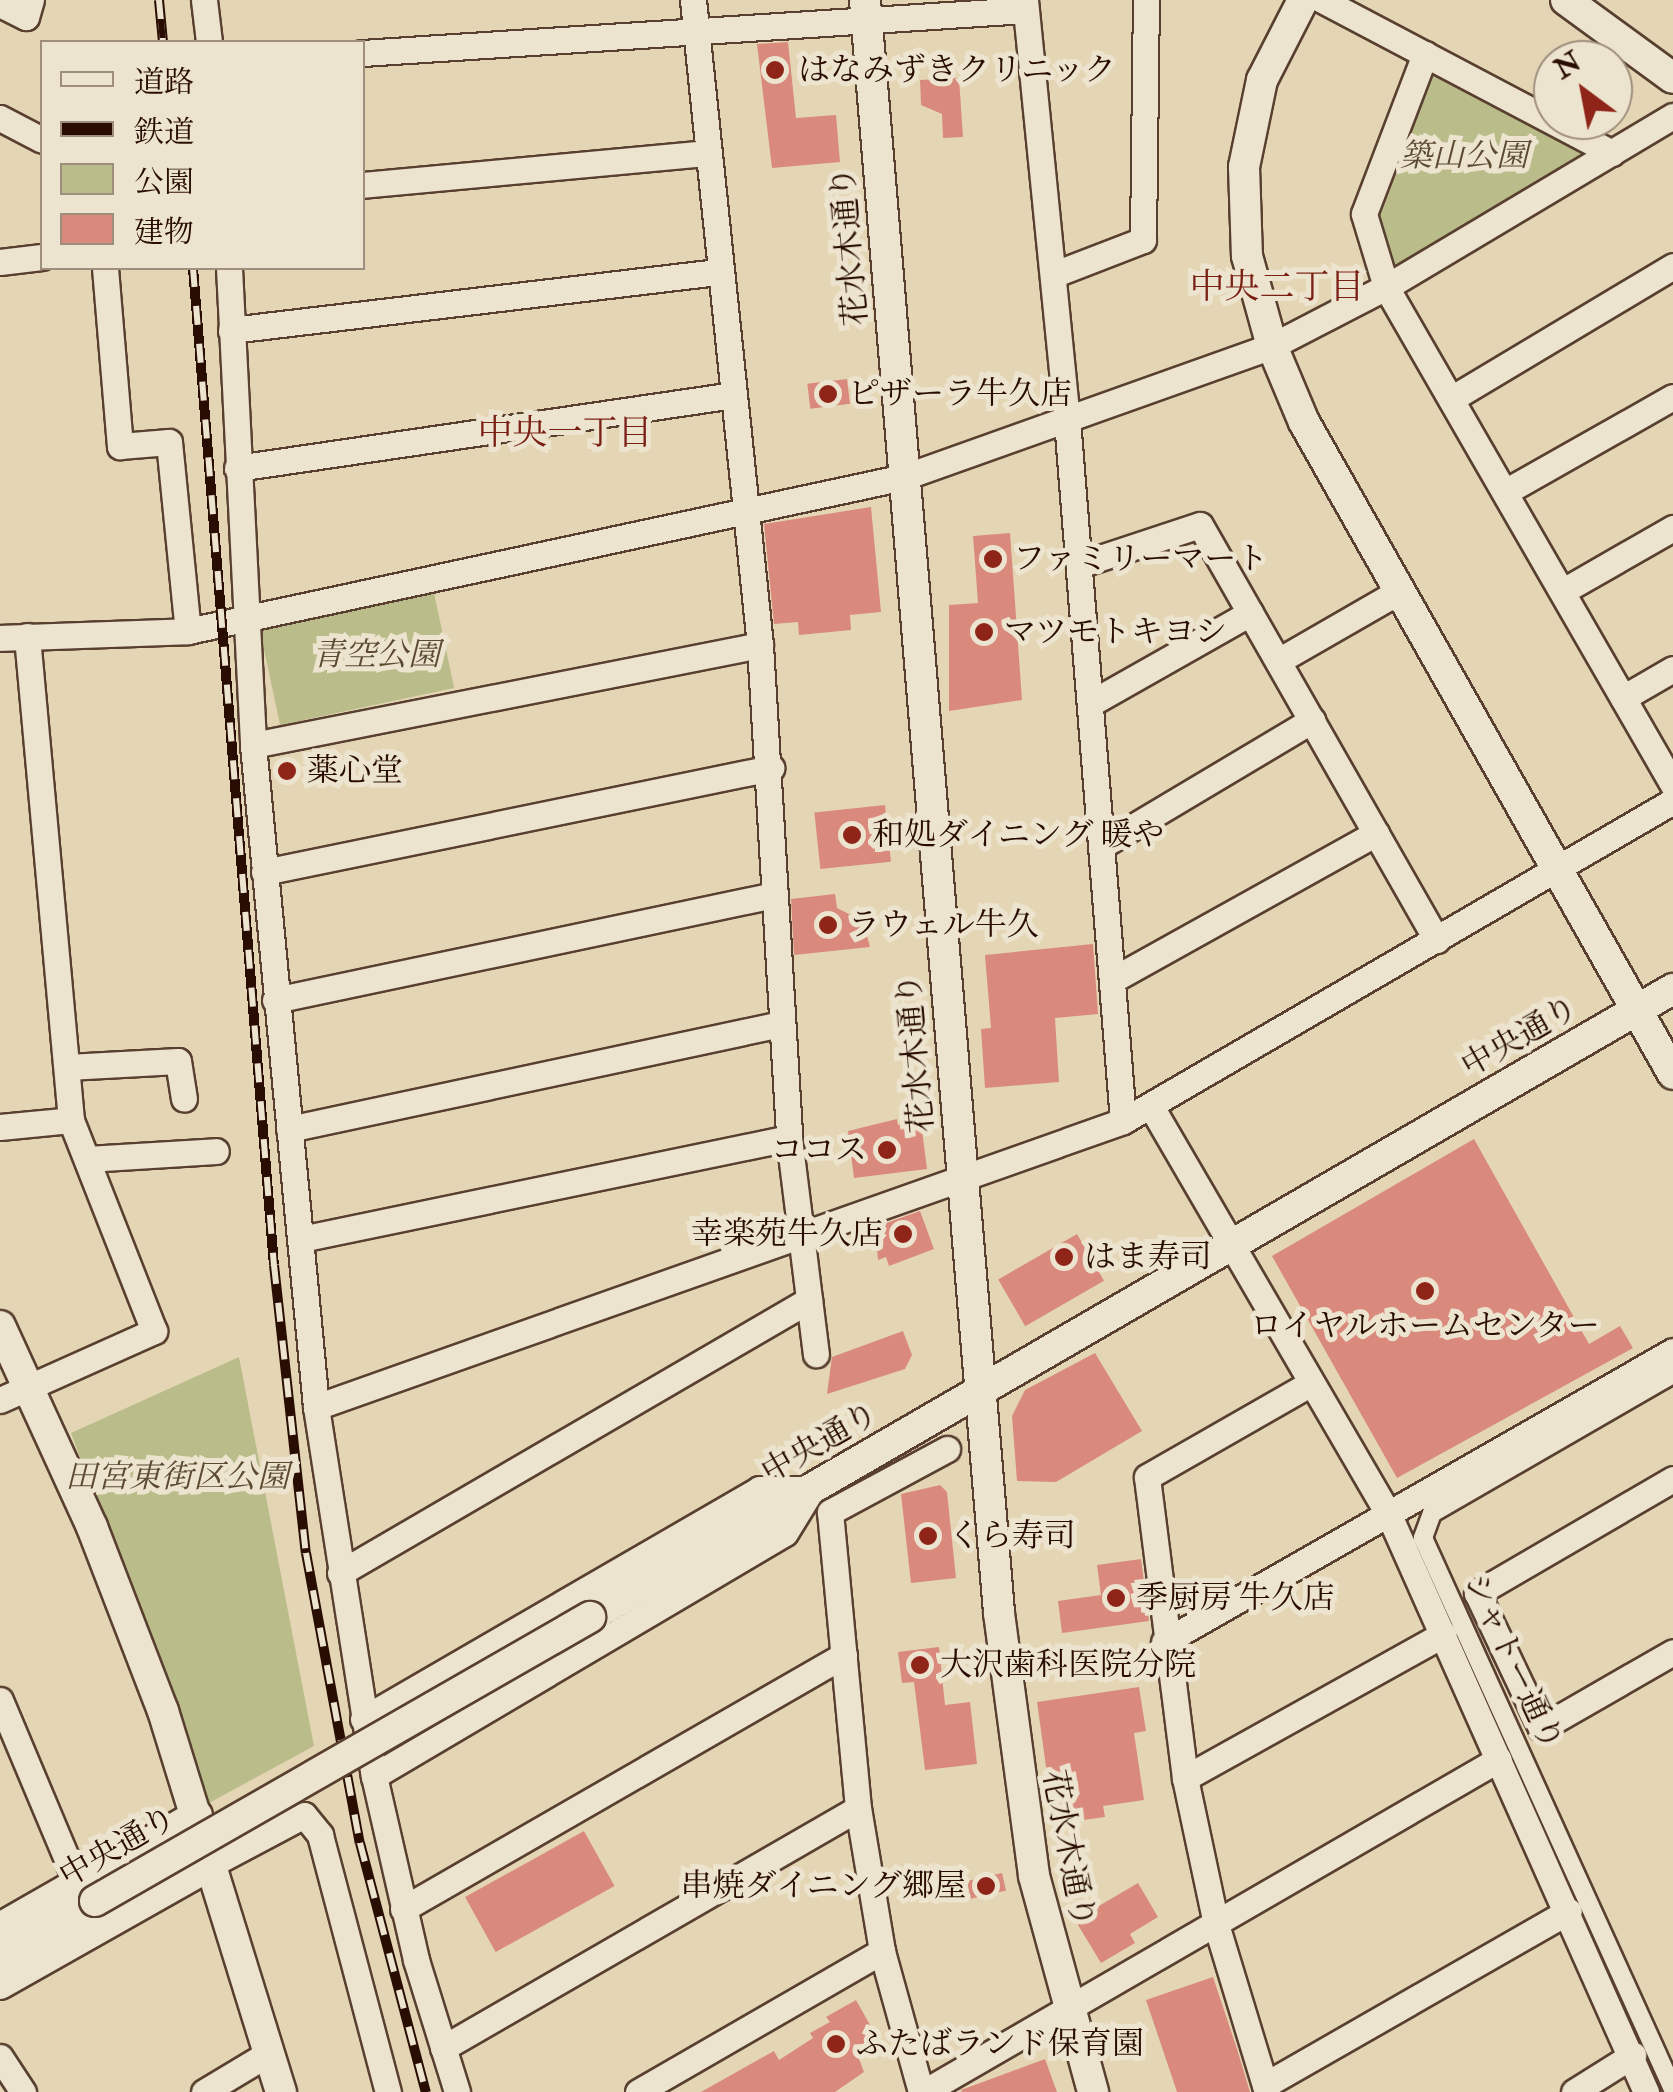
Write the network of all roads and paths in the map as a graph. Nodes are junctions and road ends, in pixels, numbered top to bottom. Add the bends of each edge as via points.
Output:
1 (30, 0) edge
2 (204, 0) edge
3 (693, 0) edge
4 (1146, 0) edge
5 (1303, 0) edge
6 (1322, 0) edge
7 (1566, 0) edge
8 (0, 4) edge
9 (1026, 5) edge
10 (866, 11) edge
11 (698, 30) junction
12 (209, 40) edge
13 (365, 52) edge
14 (1425, 54) junction
15 (1673, 78) edge
16 (1673, 116) edge
17 (0, 118) edge
18 (40, 139) edge
19 (707, 153) junction
20 (1612, 153) junction
21 (365, 185) edge
22 (40, 257) edge
23 (0, 262) edge
24 (1673, 266) edge
25 (105, 270) edge
26 (229, 270) edge
27 (720, 272) junction
28 (1054, 274) junction
29 (1386, 288) junction
30 (232, 330) junction
31 (1272, 346) junction
32 (734, 395) junction
33 (1673, 397) edge
34 (1451, 399) junction
35 (1068, 420) junction
36 (237, 468) junction
37 (904, 477) junction
38 (1505, 492) junction
39 (748, 513) junction
40 (1673, 528) edge
41 (1080, 565) junction
42 (1398, 592) junction
43 (1563, 592) junction
44 (1250, 613) junction
45 (244, 616) junction
46 (188, 631) junction
47 (27, 636) junction
48 (0, 638) edge
49 (760, 645) junction
50 (1278, 662) junction
51 (1673, 669) edge
52 (1624, 698) junction
53 (1091, 703) junction
54 (1312, 720) junction
55 (253, 745) junction
56 (771, 768) junction
57 (1673, 785) edge
58 (1673, 801) edge
59 (1376, 833) junction
60 (1101, 846) junction
61 (1556, 871) junction
62 (264, 872) junction
63 (774, 896) junction
64 (1437, 940) junction
65 (1114, 979) junction
66 (1673, 989) edge
67 (275, 1000) junction
68 (1636, 1010) junction
69 (781, 1024) junction
70 (66, 1067) junction
71 (1673, 1074) edge
72 (184, 1099) dead end
73 (1152, 1108) junction
74 (71, 1120) junction
75 (1123, 1121) junction
76 (0, 1127) edge
77 (289, 1129) junction
78 (789, 1138) junction
79 (216, 1151) dead end
80 (86, 1160) junction
81 (962, 1180) junction
82 (802, 1234) junction
83 (300, 1239) junction
84 (1232, 1242) junction
85 (810, 1300) junction
86 (0, 1326) edge
87 (1673, 1351) edge
88 (816, 1354) dead end
89 (1673, 1374) edge
90 (1312, 1383) junction
91 (31, 1390) junction
92 (979, 1390) junction
93 (0, 1400) edge
94 (316, 1407) junction
95 (947, 1449) dead end
96 (1673, 1479) edge
97 (812, 1489) junction
98 (1389, 1515) junction
99 (340, 1573) junction
100 (1444, 1634) junction
101 (1164, 1642) junction
102 (1673, 1652) edge
103 (844, 1656) junction
104 (0, 1700) edge
105 (364, 1719) junction
106 (1500, 1759) junction
107 (374, 1776) junction
108 (1185, 1778) junction
109 (858, 1808) junction
110 (196, 1815) junction
111 (212, 1864) junction
112 (86, 1892) junction
113 (403, 1909) junction
114 (1569, 1911) junction
115 (1216, 1924) junction
116 (0, 1928) edge
117 (882, 1951) junction
118 (0, 1955) edge
119 (0, 1984) edge
120 (1067, 2008) junction
121 (443, 2048) junction
122 (270, 2052) junction
123 (1633, 2055) junction
124 (0, 2057) edge
125 (1266, 2089) edge
126 (1673, 2089) edge
127 (22, 2092) edge
128 (204, 2092) edge
129 (281, 2092) edge
130 (388, 2092) edge
131 (456, 2092) edge
132 (638, 2092) edge
133 (922, 2092) edge
134 (1092, 2092) edge
135 (1574, 2092) edge
136 (1646, 2092) edge

1 - 8 street via 26,16
2 - 12 street
3 - 11 street
4 - 28 street via 1143,240
5 - 31 street via 1262,80 1244,167 1246,256
6 - 14 street
7 - 15 street
9 - 10 street
9 - 28 street
10 - 11 street
10 - 37 street, 花水木通り
11 - 13 street
11 - 19 street
14 - 20 street
14 - 29 street via 1364,214
16 - 20 street
17 - 18 street
19 - 21 street
19 - 27 street
20 - 29 street
22 - 23 street
24 - 34 street
25 - 46 street via 120,446 168,442
26 - 30 street
27 - 30 street
27 - 32 street
28 - 35 street
29 - 31 street
29 - 34 street
30 - 36 street
31 - 35 street
31 - 42 street via 1304,422
32 - 36 street
32 - 39 street
33 - 38 street
34 - 38 street
35 - 37 street
35 - 41 street
36 - 45 street
37 - 39 street
37 - 81 street, 花水木通り
38 - 43 street
39 - 45 street
39 - 49 street
40 - 43 street
41 - 44 street via 1200,525
41 - 53 street
42 - 50 street
42 - 61 street
43 - 52 street
44 - 50 street
44 - 53 street
45 - 46 street
45 - 55 street
46 - 47 street
47 - 48 street
47 - 70 street
49 - 55 street
49 - 56 street
50 - 54 street
51 - 52 street
52 - 57 street
53 - 60 street
54 - 59 street
54 - 60 street
55 - 62 street
56 - 62 street
56 - 63 street
58 - 61 street
59 - 64 street
59 - 65 street
60 - 65 street
61 - 64 street
61 - 68 street
62 - 67 street
63 - 67 street
63 - 69 street
64 - 73 street
65 - 75 street
66 - 68 street, 中央通り
67 - 77 street
68 - 71 street
68 - 84 street, 中央通り
69 - 77 street
69 - 78 street
70 - 72 street via 178,1061
70 - 74 street
73 - 75 street
73 - 84 street
74 - 76 street
74 - 80 street
75 - 81 street
77 - 83 street
78 - 82 street
78 - 83 street
79 - 80 street
80 - 91 street via 154,1330
81 - 82 street
81 - 92 street, 花水木通り
82 - 85 street
82 - 94 street
83 - 94 street
84 - 90 street
84 - 92 street, 中央通り
85 - 88 street
85 - 99 street
86 - 91 street
87 - 98 street
89 - 126 street, シャトー通り via 1432,1513 1422,1538
90 - 98 street
90 - 101 street via 1147,1477
91 - 93 street
91 - 110 street via 92,1528
92 - 97 street, 中央通り
92 - 120 street, 花水木通り via 1015,1762
94 - 99 street
95 - 103 street via 830,1512
96 - 102 street via 1477,1593 1541,1728
97 - 105 street via 758,1489
97 - 107 street via 784,1533
97 - 112 street, 中央通り, bridge
98 - 100 street
98 - 101 street
99 - 105 street
100 - 106 street
100 - 108 street
101 - 108 street
103 - 109 street
103 - 113 street
104 - 112 street
105 - 107 street
106 - 114 street
106 - 115 street
107 - 113 street
108 - 115 street
109 - 117 street
109 - 121 street
110 - 111 street
110 - 112 street
111 - 119 street
111 - 122 street
111 - 130 street via 304,1815 320,1835
112 - 116 street
112 - 118 street, 中央通り
113 - 121 street
114 - 123 street
114 - 125 street
115 - 120 street
115 - 125 street
117 - 132 street
117 - 133 street
120 - 133 street
120 - 134 street, 花水木通り
121 - 131 street
122 - 128 street
122 - 129 street
123 - 135 street
123 - 136 street
124 - 127 street

